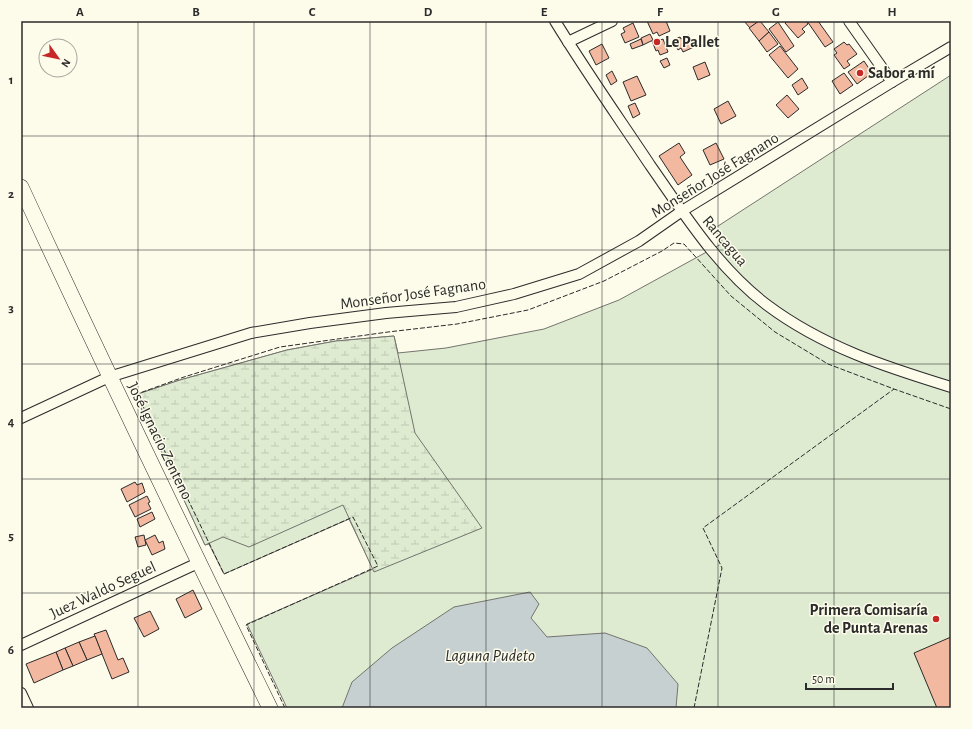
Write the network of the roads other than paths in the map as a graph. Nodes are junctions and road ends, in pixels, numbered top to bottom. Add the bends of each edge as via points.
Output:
1 (555, 21) edge
2 (612, 21) edge
3 (849, 21) edge
4 (568, 42) junction
5 (951, 47) edge
6 (892, 82) junction
7 (22, 194) edge
8 (682, 211) junction
9 (109, 377) junction
10 (951, 387) edge
11 (21, 418) edge
12 (198, 563) junction
13 (21, 645) edge
14 (21, 693) edge
15 (28, 708) edge
16 (270, 708) edge

1 - 4 street, Rancagua
2 - 4 street
3 - 6 street
4 - 8 street, Rancagua
5 - 6 street, Monseñor José Fagnano
6 - 8 street, Monseñor José Fagnano
7 - 9 street, José Ignacio Zenteno
8 - 9 street, Monseñor José Fagnano via 639,241 579,274 514,294 456,307 386,312 251,333
8 - 10 street, Rancagua via 717,258 768,306 830,344 873,362
9 - 11 street, Monseñor José Fagnano
9 - 12 street, José Ignacio Zenteno
12 - 13 street, Juez Waldo Seguel
12 - 16 street, José Ignacio Zenteno
14 - 15 street

